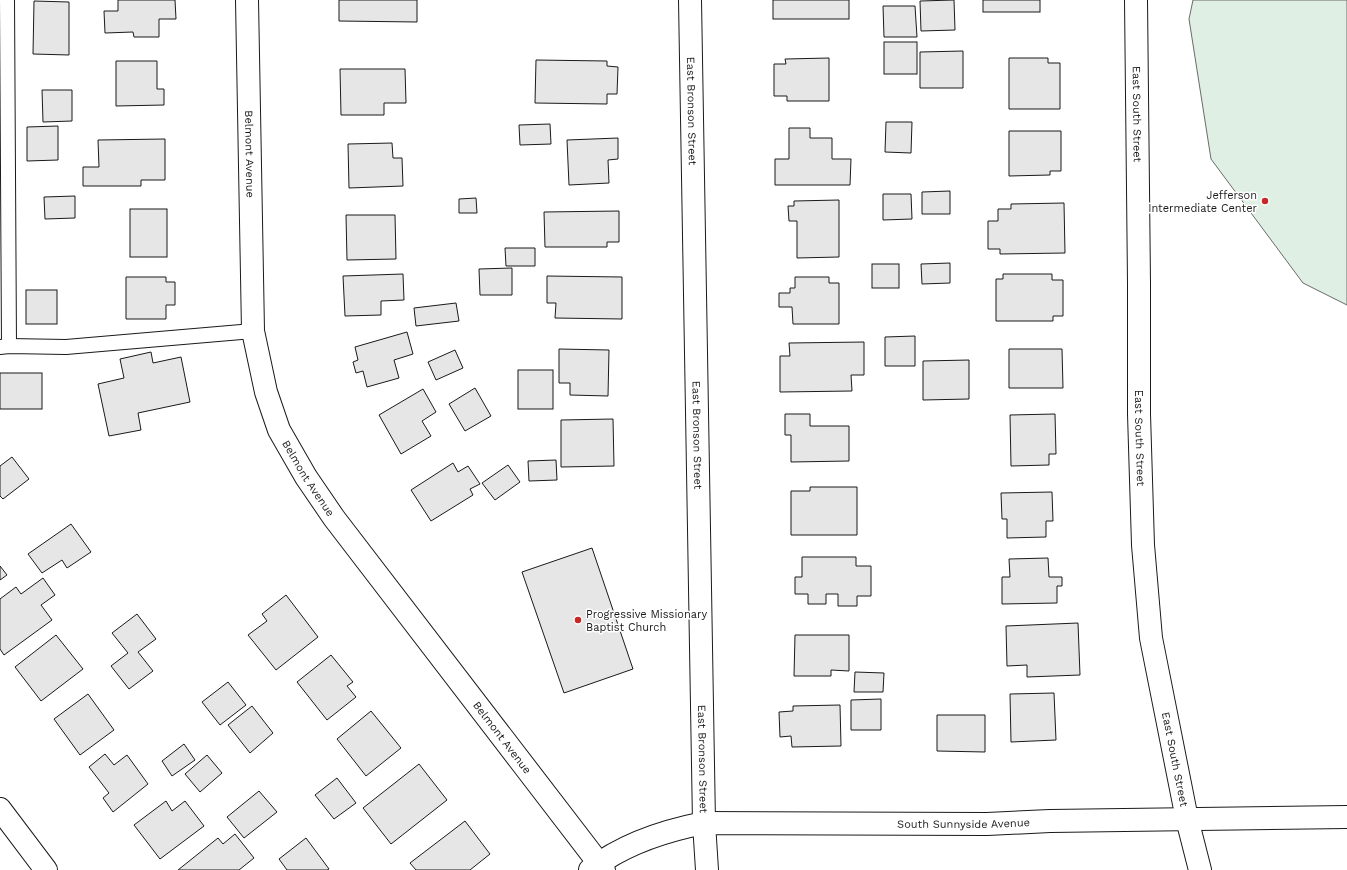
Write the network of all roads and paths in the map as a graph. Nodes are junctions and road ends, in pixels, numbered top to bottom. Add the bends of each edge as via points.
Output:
1 (7, 0) edge
2 (247, 0) edge
3 (690, 0) edge
4 (1136, 0) edge
5 (253, 331) junction
6 (4, 346) edge
7 (0, 809) edge
8 (1347, 817) edge
9 (1187, 819) junction
10 (704, 823) junction
11 (597, 868) edge
12 (46, 870) edge
13 (706, 870) edge
14 (1200, 870) edge

1 - 6 lane
2 - 5 street, Belmont Avenue
3 - 10 street, East Bronson Street
4 - 9 street, East South Street via 1142,545 1151,638
5 - 6 lane via 66,347
5 - 11 street, Belmont Avenue via 266,392 279,430 306,477
7 - 12 street
8 - 9 street, South Sunnyside Avenue
9 - 10 street, South Sunnyside Avenue via 987,824
9 - 14 street, East South Street
10 - 11 street, South Sunnyside Avenue via 639,840
10 - 13 street, East Bronson Street

